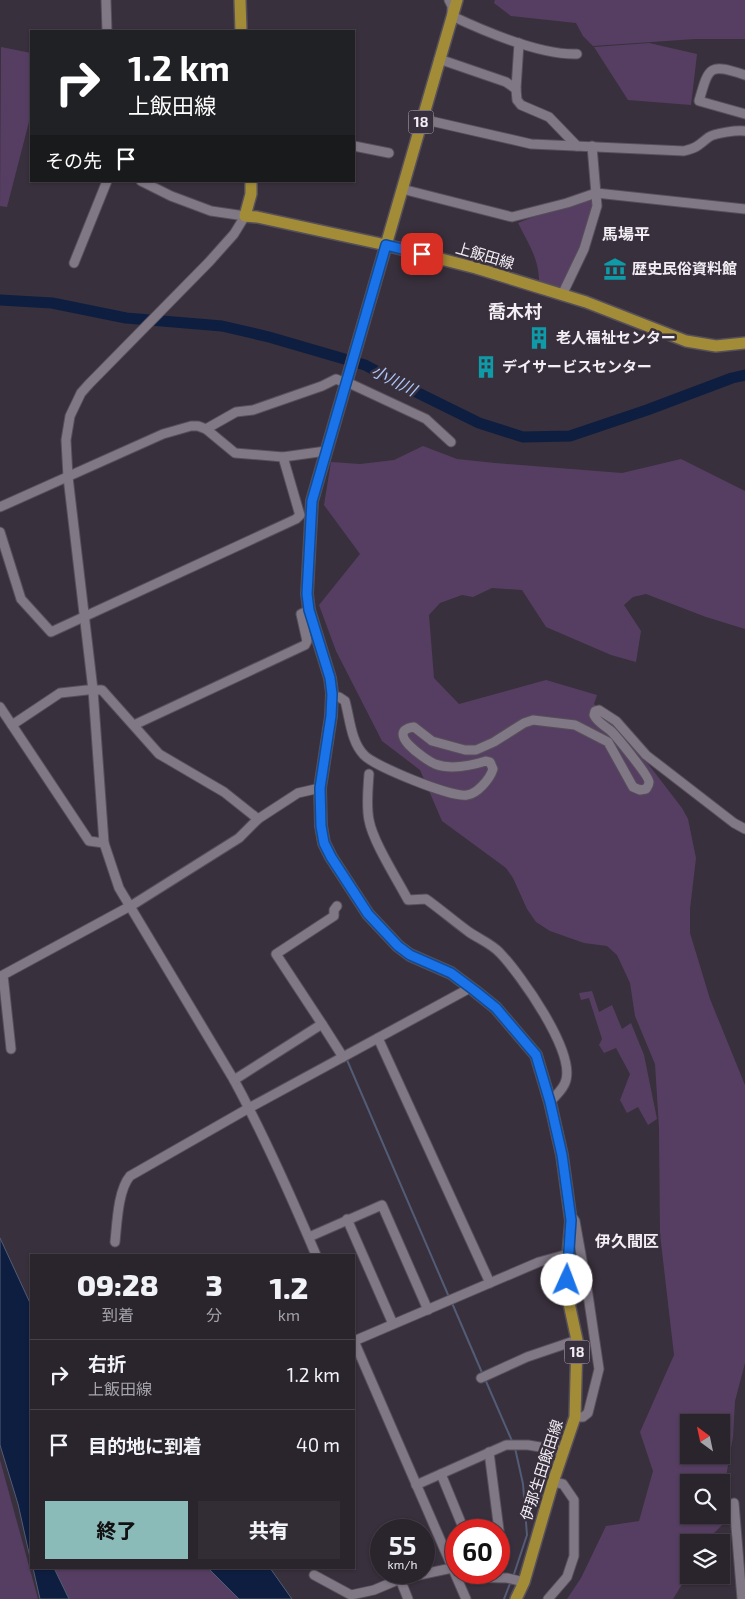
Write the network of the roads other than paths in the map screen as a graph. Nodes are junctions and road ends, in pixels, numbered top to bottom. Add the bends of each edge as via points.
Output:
1 (106, 0) edge
2 (240, 0) edge
3 (449, 0) edge
4 (457, 0) edge
5 (452, 16) junction
6 (107, 30) edge
7 (241, 30) edge
8 (519, 43) junction
9 (577, 54) dead end
10 (439, 59) junction
11 (745, 75) edge
12 (516, 88) junction
13 (745, 114) edge
14 (422, 119) junction
15 (745, 131) edge
16 (355, 146) edge
17 (577, 146) junction
18 (592, 146) junction
19 (389, 153) dead end
20 (107, 182) edge
21 (142, 182) edge
22 (251, 182) edge
23 (402, 189) junction
24 (596, 193) junction
25 (745, 209) edge
26 (246, 216) junction
27 (386, 245) junction
28 (74, 263) dead end
29 (562, 295) junction
30 (745, 343) edge
31 (348, 382) junction
32 (206, 429) junction
33 (451, 442) dead end
34 (326, 450) junction
35 (283, 458) junction
36 (68, 477) junction
37 (0, 507) edge
38 (0, 532) edge
39 (309, 610) junction
40 (84, 618) junction
41 (93, 690) junction
42 (339, 698) dead end
43 (0, 707) edge
44 (12, 725) junction
45 (134, 725) junction
46 (369, 774) dead end
47 (320, 788) junction
48 (258, 819) junction
49 (745, 829) edge
50 (104, 843) junction
51 (130, 906) junction
52 (337, 906) dead end
53 (470, 988) junction
54 (322, 1024) junction
55 (378, 1038) junction
56 (11, 1049) dead end
57 (343, 1058) junction
58 (234, 1080) junction
59 (550, 1102) junction
60 (250, 1108) junction
61 (570, 1213) junction
62 (347, 1220) junction
63 (308, 1237) junction
64 (115, 1242) dead end
65 (316, 1254) edge
66 (568, 1254) junction
67 (490, 1283) junction
68 (428, 1310) junction
69 (392, 1324) junction
70 (577, 1340) junction
71 (355, 1341) edge
72 (355, 1343) edge
73 (483, 1377) dead end
74 (575, 1417) junction
75 (564, 1451) junction
76 (489, 1452) junction
77 (441, 1474) junction
78 (553, 1482) junction
79 (416, 1485) junction
80 (734, 1503) dead end
81 (459, 1519) edge
82 (497, 1519) edge
83 (445, 1552) edge
84 (314, 1575) dead end
85 (510, 1579) edge
86 (516, 1580) junction
87 (390, 1584) edge
88 (402, 1584) edge
89 (459, 1584) edge
90 (408, 1599) edge
91 (466, 1599) edge
92 (516, 1599) edge
93 (548, 1599) edge
94 (742, 1599) edge

1 - 6 street
2 - 7 main road
3 - 5 street
4 - 5 main road, 伊那生田飯田線 / 18
5 - 8 street
5 - 10 main road, 伊那生田飯田線 / 18
8 - 9 street
8 - 12 street
10 - 12 street
10 - 14 main road, 伊那生田飯田線 / 18
11 - 13 street via 720,68 712,70 706,75 699,101
12 - 17 street via 517,100 521,104 549,117
14 - 17 street via 531,144
14 - 23 main road, 伊那生田飯田線 / 18
15 - 18 street via 710,136 698,148 684,151
16 - 19 street
17 - 18 street
18 - 24 street
20 - 28 street
21 - 26 street via 211,211
22 - 26 main road
23 - 24 street via 512,217
23 - 27 main road, 伊那生田飯田線 / 18
24 - 25 street
24 - 29 street via 597,206 592,226
26 - 27 main road, 上飯田線
26 - 36 street via 226,244 89,384 75,403 67,428
27 - 29 main road, 上飯田線
27 - 31 main road, 伊那生田飯田線 / 18
29 - 30 main road, 上飯田線 via 686,341 716,346
31 - 32 street via 336,379 253,410 236,412
31 - 33 street via 426,419
31 - 34 main road, 伊那生田飯田線 / 18
32 - 35 street via 235,454
32 - 36 street via 191,426 163,434
34 - 35 street
34 - 39 main road, 伊那生田飯田線 / 18 via 312,501 307,577
35 - 40 street via 300,512 296,519
36 - 37 street
36 - 40 street
38 - 40 street via 20,599 52,632
39 - 45 street via 302,614 305,645
39 - 47 main road, 伊那生田飯田線 / 18 via 332,694
40 - 41 street
41 - 44 street via 60,693
41 - 45 street via 102,690
41 - 50 street
42 - 49 street via 345,701 357,746 370,761 439,790 464,796 471,794 492,775 490,762 456,767 436,764 412,749 404,740 404,731 414,727 432,741 476,750 533,720 575,725 608,742 633,787 646,789 649,779 612,732 596,720 595,711 599,710 616,721 646,755
43 - 44 street
44 - 50 street via 89,841
45 - 48 street via 159,754 224,792
46 - 59 street via 369,822 408,900 426,899 500,952 551,1024 567,1078 563,1088
47 - 48 street via 298,793
47 - 53 main road, 伊那生田飯田線 / 18 via 324,843 368,914 410,955 451,973
48 - 51 street via 239,838
50 - 51 street via 119,888
51 - 56 street via 3,975
51 - 58 street
52 - 54 street via 334,916 276,954
53 - 55 street
53 - 59 main road, 伊那生田飯田線 / 18 via 496,1008 536,1055
54 - 57 street
54 - 58 street
55 - 57 street
55 - 67 street
57 - 60 street
58 - 60 street
59 - 61 main road, 伊那生田飯田線 / 18
60 - 63 street
60 - 64 street via 130,1176 122,1190
61 - 66 main road, 伊那生田飯田線 / 18
61 - 74 street via 575,1221 599,1369 588,1412 583,1417
62 - 63 street
62 - 68 street via 382,1205
62 - 69 street
63 - 65 street
66 - 67 street via 539,1262
66 - 70 main road, 伊那生田飯田線 / 18 via 566,1294
67 - 68 street
68 - 69 street
69 - 71 street
70 - 73 street
70 - 74 main road, 伊那生田飯田線 / 18
72 - 79 street
74 - 75 main road, 伊那生田飯田線 / 18
75 - 76 street via 514,1444
75 - 78 main road, 伊那生田飯田線 / 18
76 - 77 street
76 - 82 street
77 - 79 street
77 - 81 street
78 - 86 main road, 伊那生田飯田線 / 18
78 - 93 street via 563,1484 574,1500 574,1556 567,1577
79 - 83 street
80 - 94 street
84 - 87 street via 351,1595
85 - 86 street
86 - 92 main road, 伊那生田飯田線 / 18
88 - 90 street
89 - 91 street

